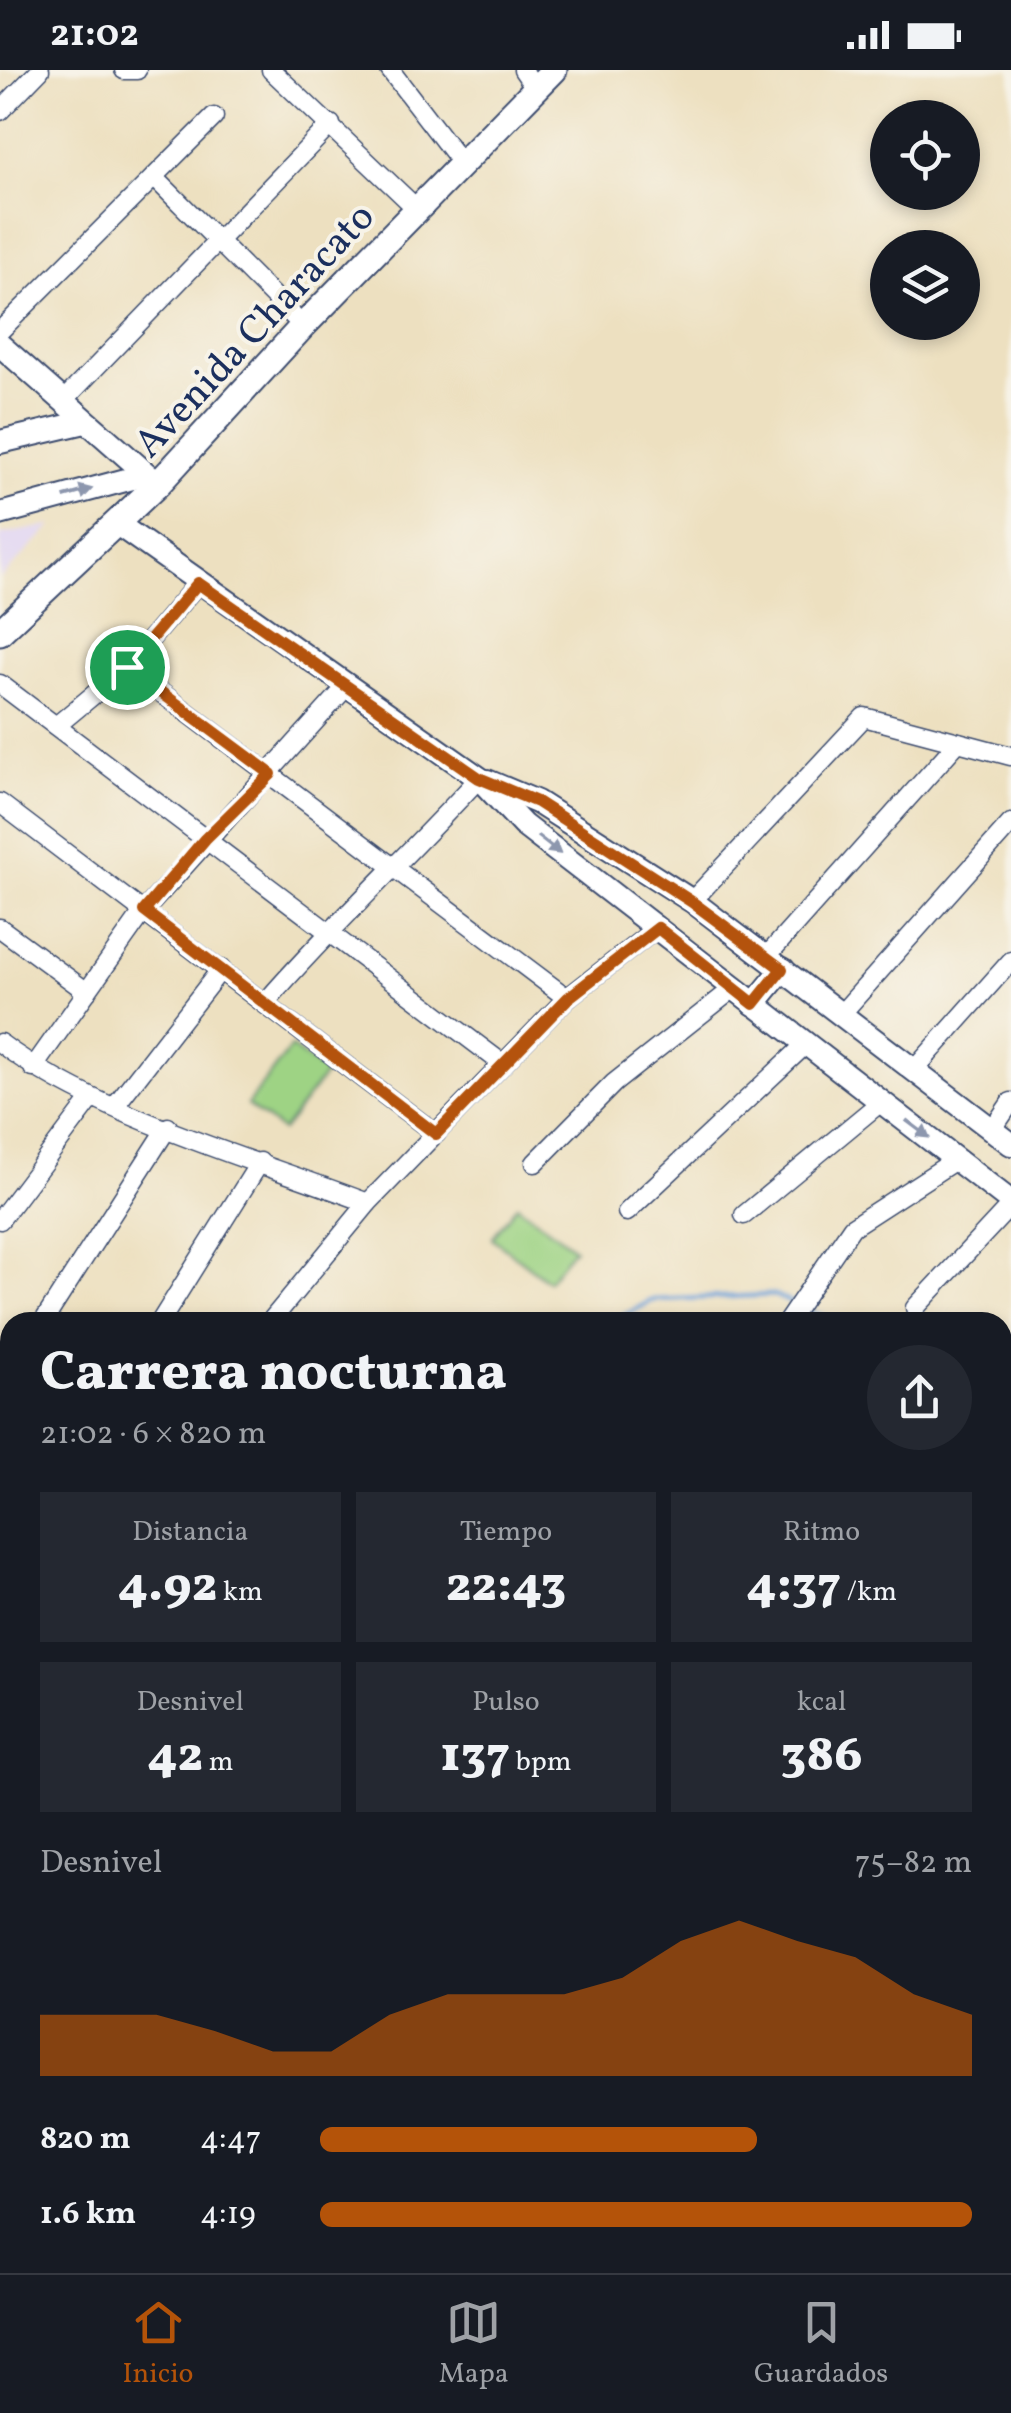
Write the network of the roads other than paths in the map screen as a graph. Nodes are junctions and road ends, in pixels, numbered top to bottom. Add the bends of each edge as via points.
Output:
1 (40, 70) edge
2 (124, 70) edge
3 (137, 70) edge
4 (272, 70) edge
5 (390, 70) edge
6 (554, 70) edge
7 (529, 80) edge
8 (0, 111) edge
9 (214, 117) dead end
10 (331, 124) junction
11 (462, 164) junction
12 (154, 176) junction
13 (418, 210) junction
14 (218, 240) junction
15 (303, 326) junction
16 (0, 331) edge
17 (0, 345) edge
18 (64, 400) junction
19 (84, 422) junction
20 (0, 442) edge
21 (151, 480) junction
22 (0, 514) edge
23 (116, 523) junction
24 (198, 583) junction
25 (0, 632) edge
26 (127, 667) junction
27 (0, 684) edge
28 (347, 686) junction
29 (56, 726) junction
30 (958, 742) junction
31 (1011, 756) edge
32 (271, 774) junction
33 (479, 778) junction
34 (0, 804) edge
35 (1011, 823) edge
36 (205, 839) junction
37 (398, 867) junction
38 (692, 902) junction
39 (144, 911) junction
40 (0, 928) edge
41 (658, 928) junction
42 (327, 931) junction
43 (1011, 961) edge
44 (775, 963) junction
45 (221, 970) junction
46 (734, 988) junction
47 (87, 992) junction
48 (568, 998) junction
49 (265, 1003) junction
50 (754, 1004) junction
51 (842, 1013) junction
52 (0, 1042) edge
53 (806, 1044) junction
54 (503, 1064) junction
55 (33, 1068) junction
56 (914, 1070) junction
57 (92, 1098) junction
58 (882, 1101) junction
59 (1011, 1102) edge
60 (114, 1106) junction
61 (168, 1127) junction
62 (436, 1134) junction
63 (1002, 1137) edge
64 (957, 1159) junction
65 (260, 1162) junction
66 (534, 1162) dead end
67 (368, 1204) junction
68 (1011, 1204) edge
69 (627, 1212) dead end
70 (744, 1215) dead end
71 (0, 1220) edge
72 (915, 1308) dead end
73 (49, 1312) edge
74 (166, 1312) edge
75 (278, 1312) edge
76 (794, 1312) edge

1 - 8 street
2 - 3 street
4 - 10 street
5 - 11 street
6 - 7 main road, Avenida Characato
7 - 11 main road, Avenida Characato
9 - 12 street
10 - 13 street
10 - 14 street
11 - 13 main road, Avenida Characato
12 - 14 street
12 - 16 street
13 - 15 main road, Avenida Characato
14 - 15 street
14 - 18 street
15 - 21 main road, Avenida Characato
17 - 18 street
18 - 19 street
19 - 20 street
19 - 21 street
22 -> 21 street
21 - 23 main road, Avenida Characato
23 - 24 street
23 - 25 main road, Avenida Characato
24 - 26 street
24 - 28 street
26 - 29 street
26 - 32 street
27 - 29 street
28 - 32 street
28 - 33 street
29 - 36 street
30 - 31 street
30 - 38 street via 864,717
30 - 44 street
32 - 36 street
32 - 37 street
33 - 37 street
33 - 38 street via 537,802
33 -> 41 street via 524,824
34 - 39 street
35 - 51 street
36 - 39 street
36 - 42 street
37 - 42 street
37 - 48 street
38 - 44 street
39 - 45 street
39 - 47 street
40 - 47 street
41 - 46 street
41 - 48 street
42 - 49 street
42 - 54 street
43 - 56 street
44 - 50 street
44 - 51 street
45 - 49 street
45 - 60 street
46 - 50 street
46 - 66 street via 614,1083
47 - 55 street
48 - 54 street
49 - 62 street
50 - 53 street
51 - 56 street
52 - 55 street
53 - 58 street
53 - 69 street
54 - 62 street
55 - 57 street
56 - 63 street
57 - 60 street
57 - 71 street
58 -> 64 street
58 - 70 street
59 - 63 street
60 - 61 street
61 - 65 street
61 - 73 street
62 - 67 street
64 - 68 street
64 - 76 street via 852,1226
65 - 67 street
65 - 74 street
67 - 75 street
68 - 72 street

